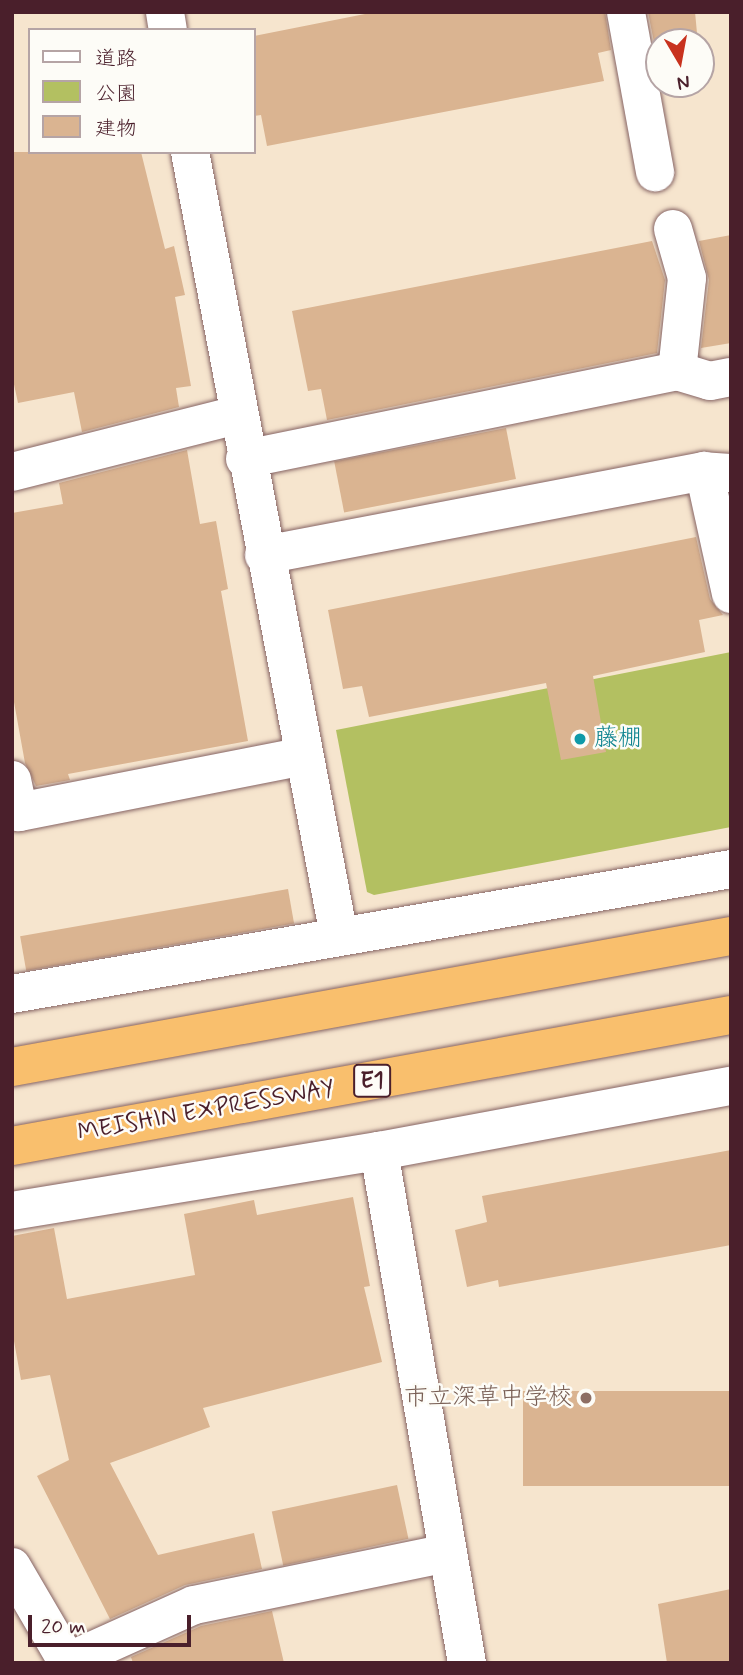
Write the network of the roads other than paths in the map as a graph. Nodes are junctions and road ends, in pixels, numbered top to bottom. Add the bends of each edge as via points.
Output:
1 (626, 12) edge
2 (190, 154) edge
3 (655, 173) dead end
4 (673, 229) dead end
5 (677, 371) junction
6 (731, 377) edge
7 (237, 415) junction
8 (245, 459) junction
9 (12, 472) edge
10 (717, 472) edge
11 (264, 555) junction
12 (731, 594) edge
13 (304, 756) junction
14 (12, 780) edge
15 (731, 869) edge
16 (339, 936) junction
17 (731, 936) edge
18 (12, 994) edge
19 (731, 1015) edge
20 (12, 1067) edge
21 (731, 1086) edge
22 (12, 1146) edge
23 (379, 1151) junction
24 (12, 1211) edge
25 (448, 1553) junction
26 (12, 1567) edge
27 (67, 1662) edge
28 (467, 1663) edge

1 - 3 street
2 - 7 street
4 - 5 street via 687,278
5 - 6 street via 710,381
5 - 8 street
7 - 8 street
7 - 9 street
8 - 11 street
10 - 11 street
10 - 12 street
11 - 13 street
13 - 14 street via 19,812
13 - 16 street
15 - 16 street
16 - 18 street
17 - 20 highway
19 - 22 highway, MEISHIN EXPRESSWAY / E1
21 - 23 street
23 - 24 street
23 - 25 street
25 - 27 street via 194,1605
25 - 28 street
26 - 27 street

